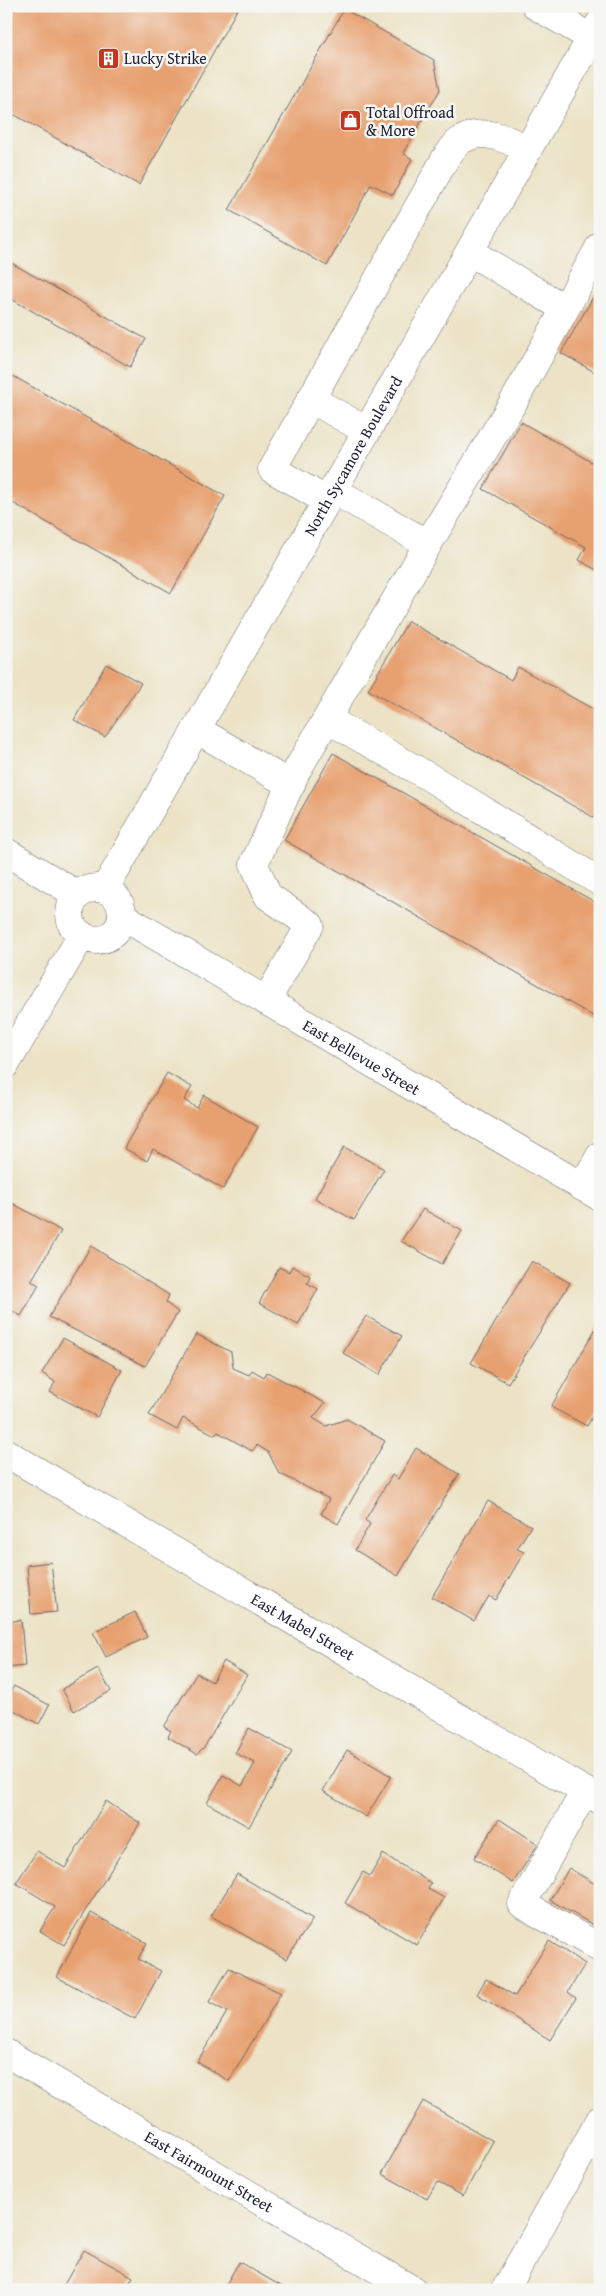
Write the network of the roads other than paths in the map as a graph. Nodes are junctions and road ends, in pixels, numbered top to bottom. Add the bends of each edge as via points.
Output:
1 (536, 6) edge
2 (597, 35) edge
3 (528, 150) junction
4 (600, 246) edge
5 (470, 252) junction
6 (564, 308) junction
7 (311, 399) junction
8 (367, 431) junction
9 (330, 495) junction
10 (428, 544) junction
11 (326, 720) junction
12 (196, 729) junction
13 (291, 785) junction
14 (6, 852) edge
15 (600, 882) edge
16 (105, 890) junction
17 (78, 895) junction
18 (122, 916) junction
19 (82, 935) junction
20 (266, 1000) junction
21 (6, 1064) edge
22 (600, 1156) edge
23 (591, 1192) edge
24 (6, 1453) edge
25 (593, 1795) edge
26 (600, 1948) edge
27 (6, 2053) edge
28 (600, 2120) edge
29 (413, 2290) edge
30 (505, 2290) edge

1 - 2 street
2 - 3 street, North Sycamore Boulevard
3 - 5 street, North Sycamore Boulevard
3 - 7 street via 491,134 470,136 459,141 445,159
4 - 6 street
5 - 6 street
5 - 8 street, North Sycamore Boulevard
6 - 10 street via 514,401
7 - 8 street
7 - 9 street via 272,469
8 - 9 street, North Sycamore Boulevard
9 - 10 street
9 - 12 street, North Sycamore Boulevard
10 - 11 street
11 - 13 street
11 - 15 street via 429,777
12 - 13 street
12 - 16 street, North Sycamore Boulevard
13 - 20 street via 254,864 268,896 310,925
14 - 17 street
16 - 17 street via 91,888
16 - 18 street via 118,900
17 - 19 street via 73,901 70,916
18 - 19 street via 115,932 108,936 99,940
18 - 20 street, East Bellevue Street
19 - 21 street
20 - 23 street, East Bellevue Street
22 - 23 street
24 - 25 street, East Mabel Street
25 - 26 street via 522,1904
27 - 29 street, East Fairmount Street
28 - 30 street

